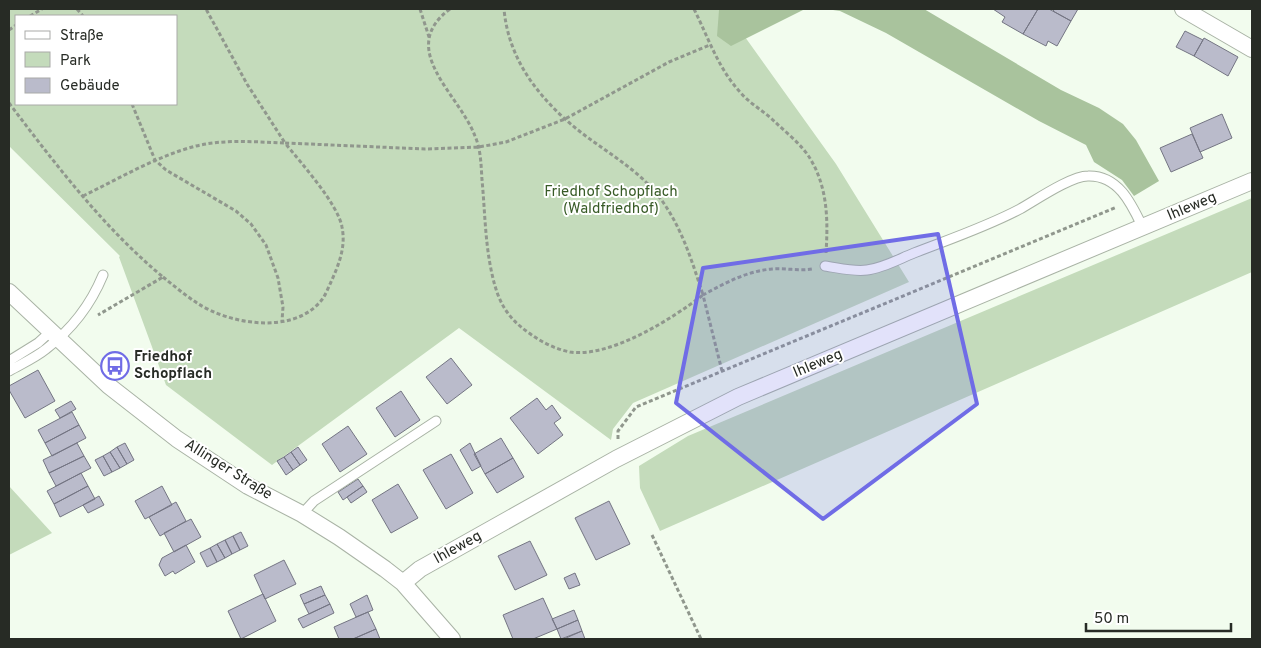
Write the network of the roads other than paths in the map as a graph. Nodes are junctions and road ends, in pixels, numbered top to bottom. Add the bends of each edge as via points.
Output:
1 (1183, 9) edge
2 (1252, 49) edge
3 (1252, 181) edge
4 (1143, 228) junction
5 (825, 266) road end
6 (103, 275) dead end
7 (9, 292) edge
8 (54, 335) junction
9 (9, 361) edge
10 (9, 371) edge
11 (436, 421) dead end
12 (302, 514) junction
13 (403, 583) junction
14 (452, 639) edge

1 - 2 street
3 - 4 street, Ihleweg
4 - 5 lane via 1123,191 1101,178 1088,176 1074,179 976,230 868,270
4 - 13 street, Ihleweg via 738,397 616,459 420,570
6 - 8 lane via 83,312
7 - 8 street, Allinger Straße
8 - 9 lane
8 - 10 lane via 45,350
8 - 12 street, Allinger Straße via 109,386 177,439 248,486
11 - 12 lane via 314,500
12 - 13 street, Allinger Straße
13 - 14 street, Allinger Straße

